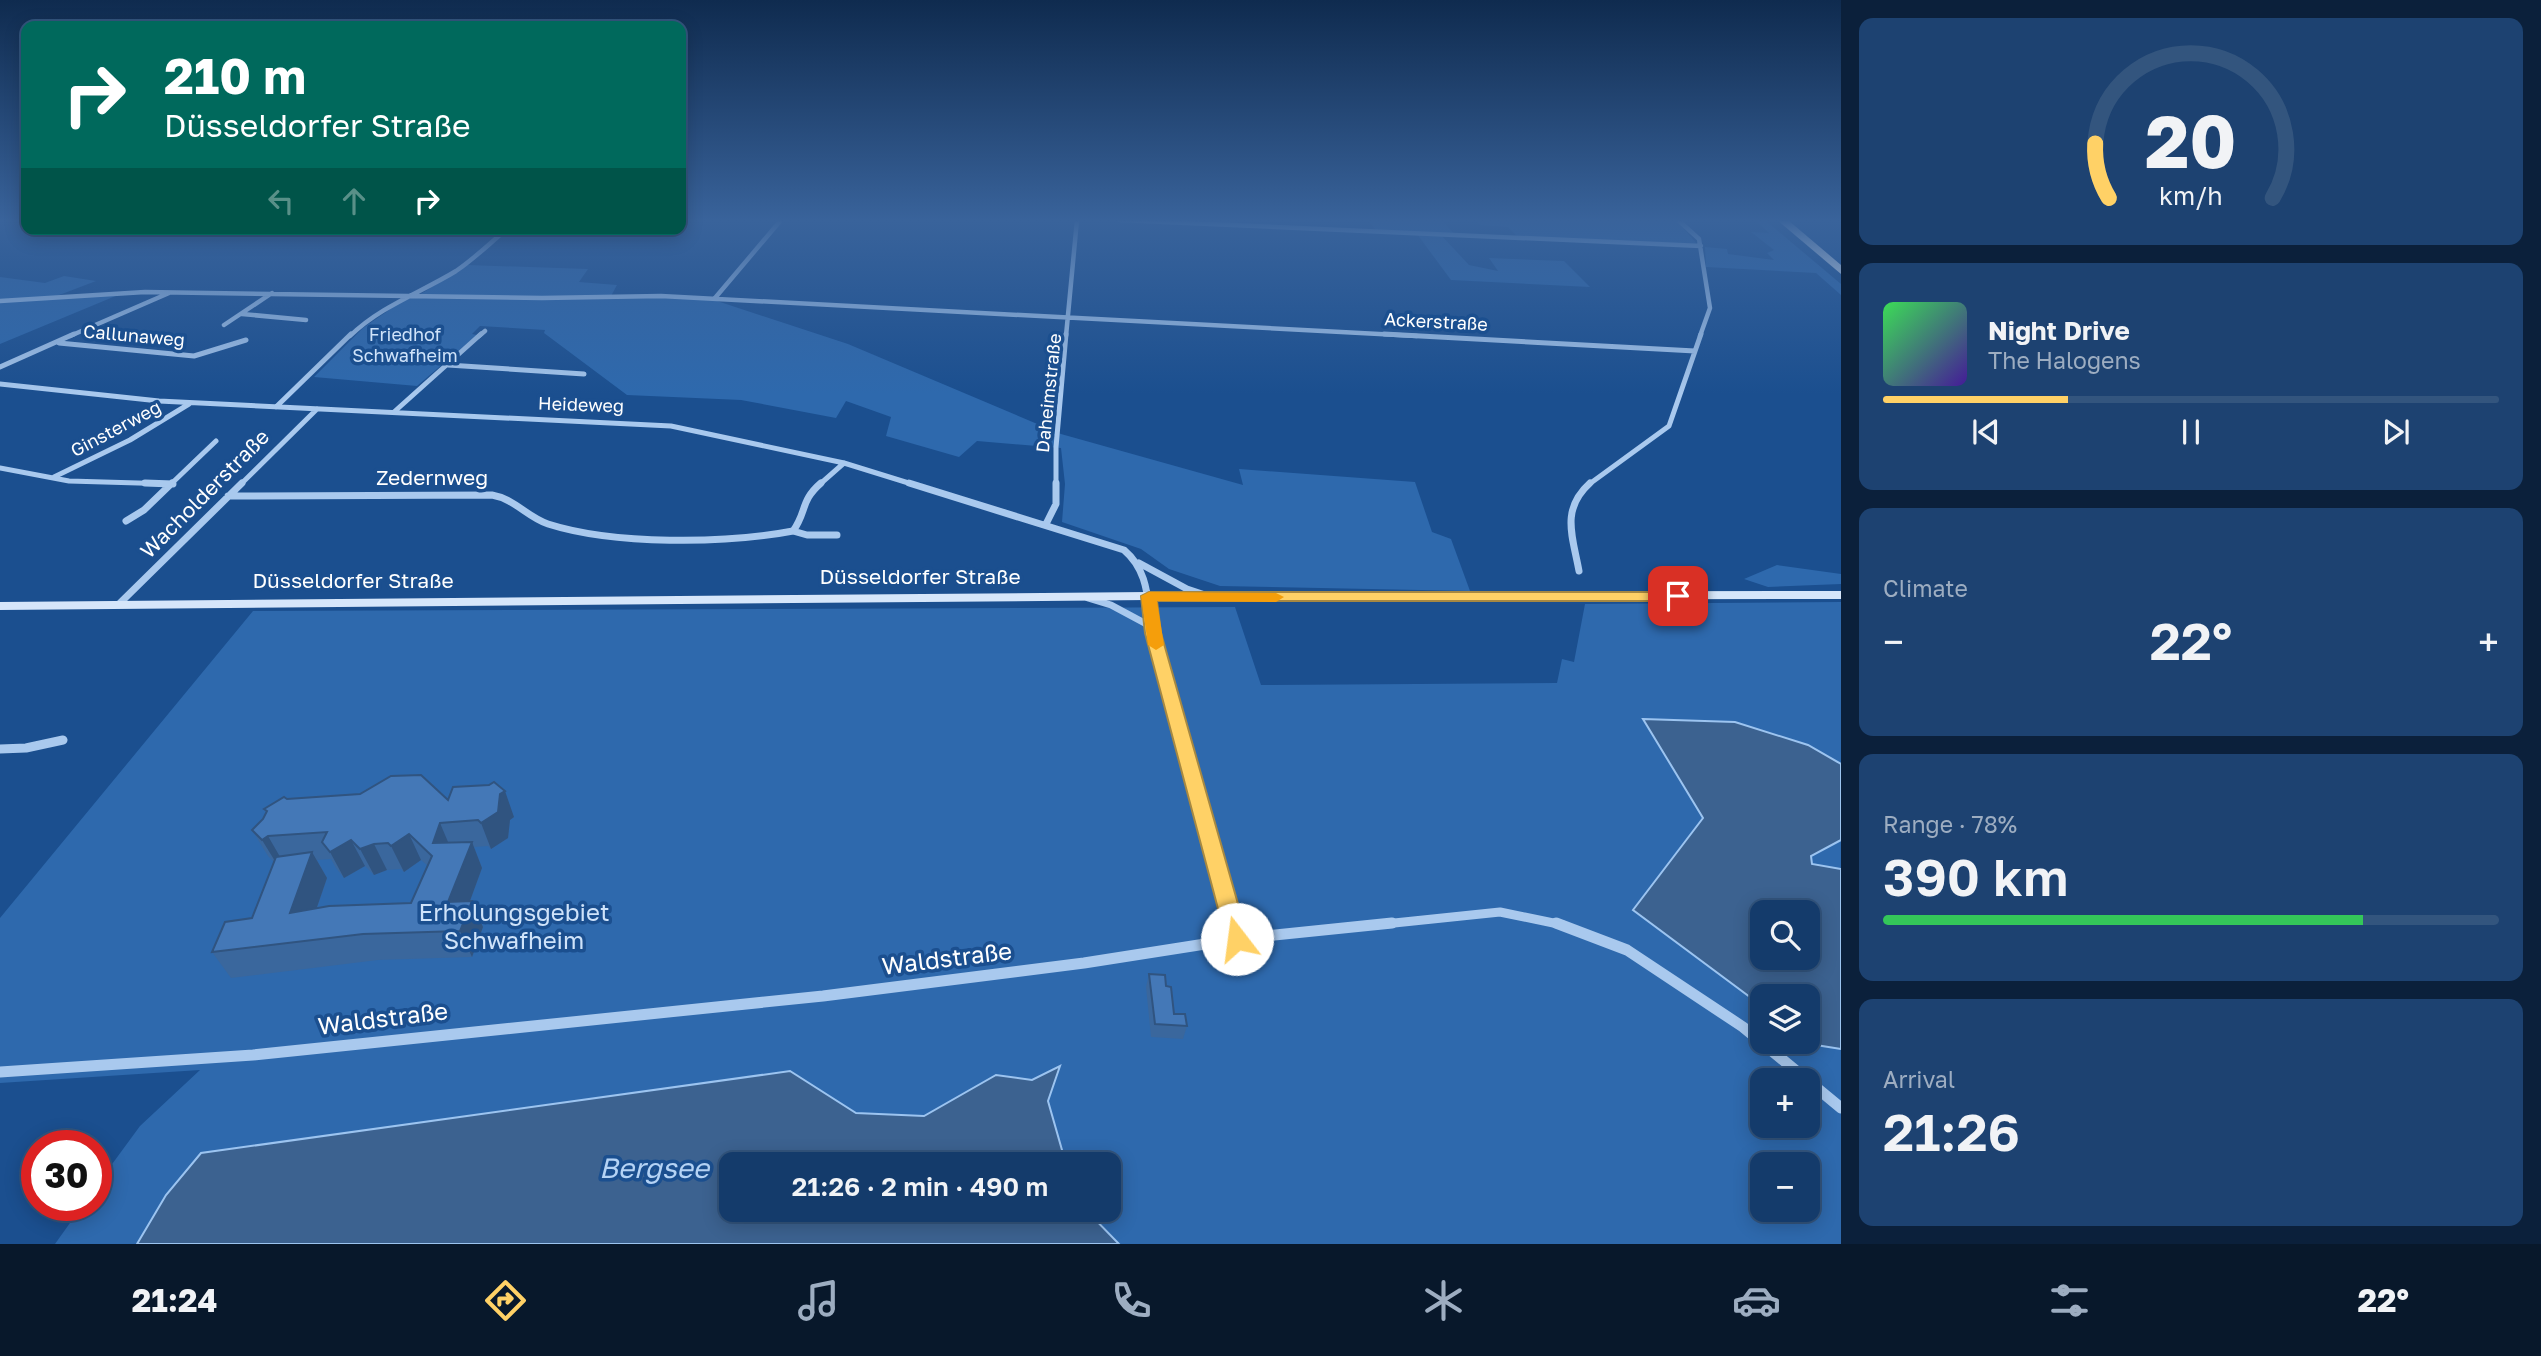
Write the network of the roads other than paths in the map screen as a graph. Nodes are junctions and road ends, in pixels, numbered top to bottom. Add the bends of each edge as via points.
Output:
1 (443, 278) edge
2 (732, 278) edge
3 (1073, 278) edge
4 (1706, 278) edge
5 (171, 292) junction
6 (272, 293) junction
7 (412, 295) junction
8 (715, 298) junction
9 (0, 301) edge
10 (242, 314) junction
11 (1070, 316) junction
12 (306, 320) dead end
13 (224, 325) dead end
14 (485, 331) dead end
15 (246, 340) dead end
16 (59, 343) junction
17 (1695, 351) junction
18 (448, 365) junction
19 (0, 368) edge
20 (584, 374) dead end
21 (0, 384) edge
22 (190, 403) junction
23 (275, 407) junction
24 (317, 409) junction
25 (394, 413) junction
26 (216, 441) dead end
27 (844, 463) junction
28 (0, 468) edge
29 (54, 477) junction
30 (173, 484) junction
31 (228, 496) junction
32 (126, 521) dead end
33 (1046, 524) junction
34 (793, 531) junction
35 (837, 535) dead end
36 (1139, 563) junction
37 (1579, 571) dead end
38 (1841, 595) edge
39 (1149, 596) junction
40 (1212, 597) junction
41 (1088, 598) junction
42 (119, 604) junction
43 (0, 606) edge
44 (1152, 627) junction
45 (64, 740) dead end
46 (0, 748) edge
47 (1237, 939) junction
48 (0, 1072) edge
49 (1841, 1108) edge

1 - 7 street
2 - 8 street
3 - 11 street, Daheimstraße
4 - 17 street via 1710,308
5 - 6 street, Ackerstraße
5 - 9 street, Ackerstraße
5 - 16 street
6 - 7 street, Ackerstraße
6 - 10 street
7 - 8 street, Ackerstraße
7 - 23 street via 354,332
8 - 11 street, Ackerstraße
10 - 12 street
10 - 13 street
11 - 17 street, Ackerstraße
11 - 33 street, Daheimstraße via 1056,447 1056,504
14 - 18 street
15 - 16 street, Callunaweg via 234,340 194,356
16 - 19 street
17 - 37 street via 1669,426 1609,467 1573,502 1569,519
18 - 20 street
18 - 25 street
21 - 22 street, Heideweg
22 - 23 street, Heideweg
22 - 29 street, Ginsterweg via 130,440
23 - 24 street, Heideweg
24 - 25 street, Heideweg
24 - 31 street, Wacholderstraße
25 - 27 street, Heideweg via 671,426
26 - 30 street
27 - 33 street, Heideweg
27 - 34 street via 807,495
28 - 29 street, Ginsterweg
29 - 30 street, Ginsterweg
30 - 32 street
31 - 34 street, Zedernweg via 492,495 513,499 545,523 624,536 744,537
31 - 42 street, Wacholderstraße
33 - 36 street, Heideweg via 1124,550
34 - 35 street, Zedernweg
36 - 39 street
36 - 40 street, Heideweg
38 - 40 main road, Düsseldorfer Straße
39 - 40 main road, Düsseldorfer Straße
39 - 41 main road, Düsseldorfer Straße
39 - 44 street
41 - 42 main road, Düsseldorfer Straße
41 - 44 street
42 - 43 main road, Düsseldorfer Straße
44 - 47 street
45 - 46 street
47 - 48 street, Waldstraße via 823,996 253,1055
47 - 49 street, Waldstraße via 1500,912 1561,924 1627,950 1673,980 1743,1027

